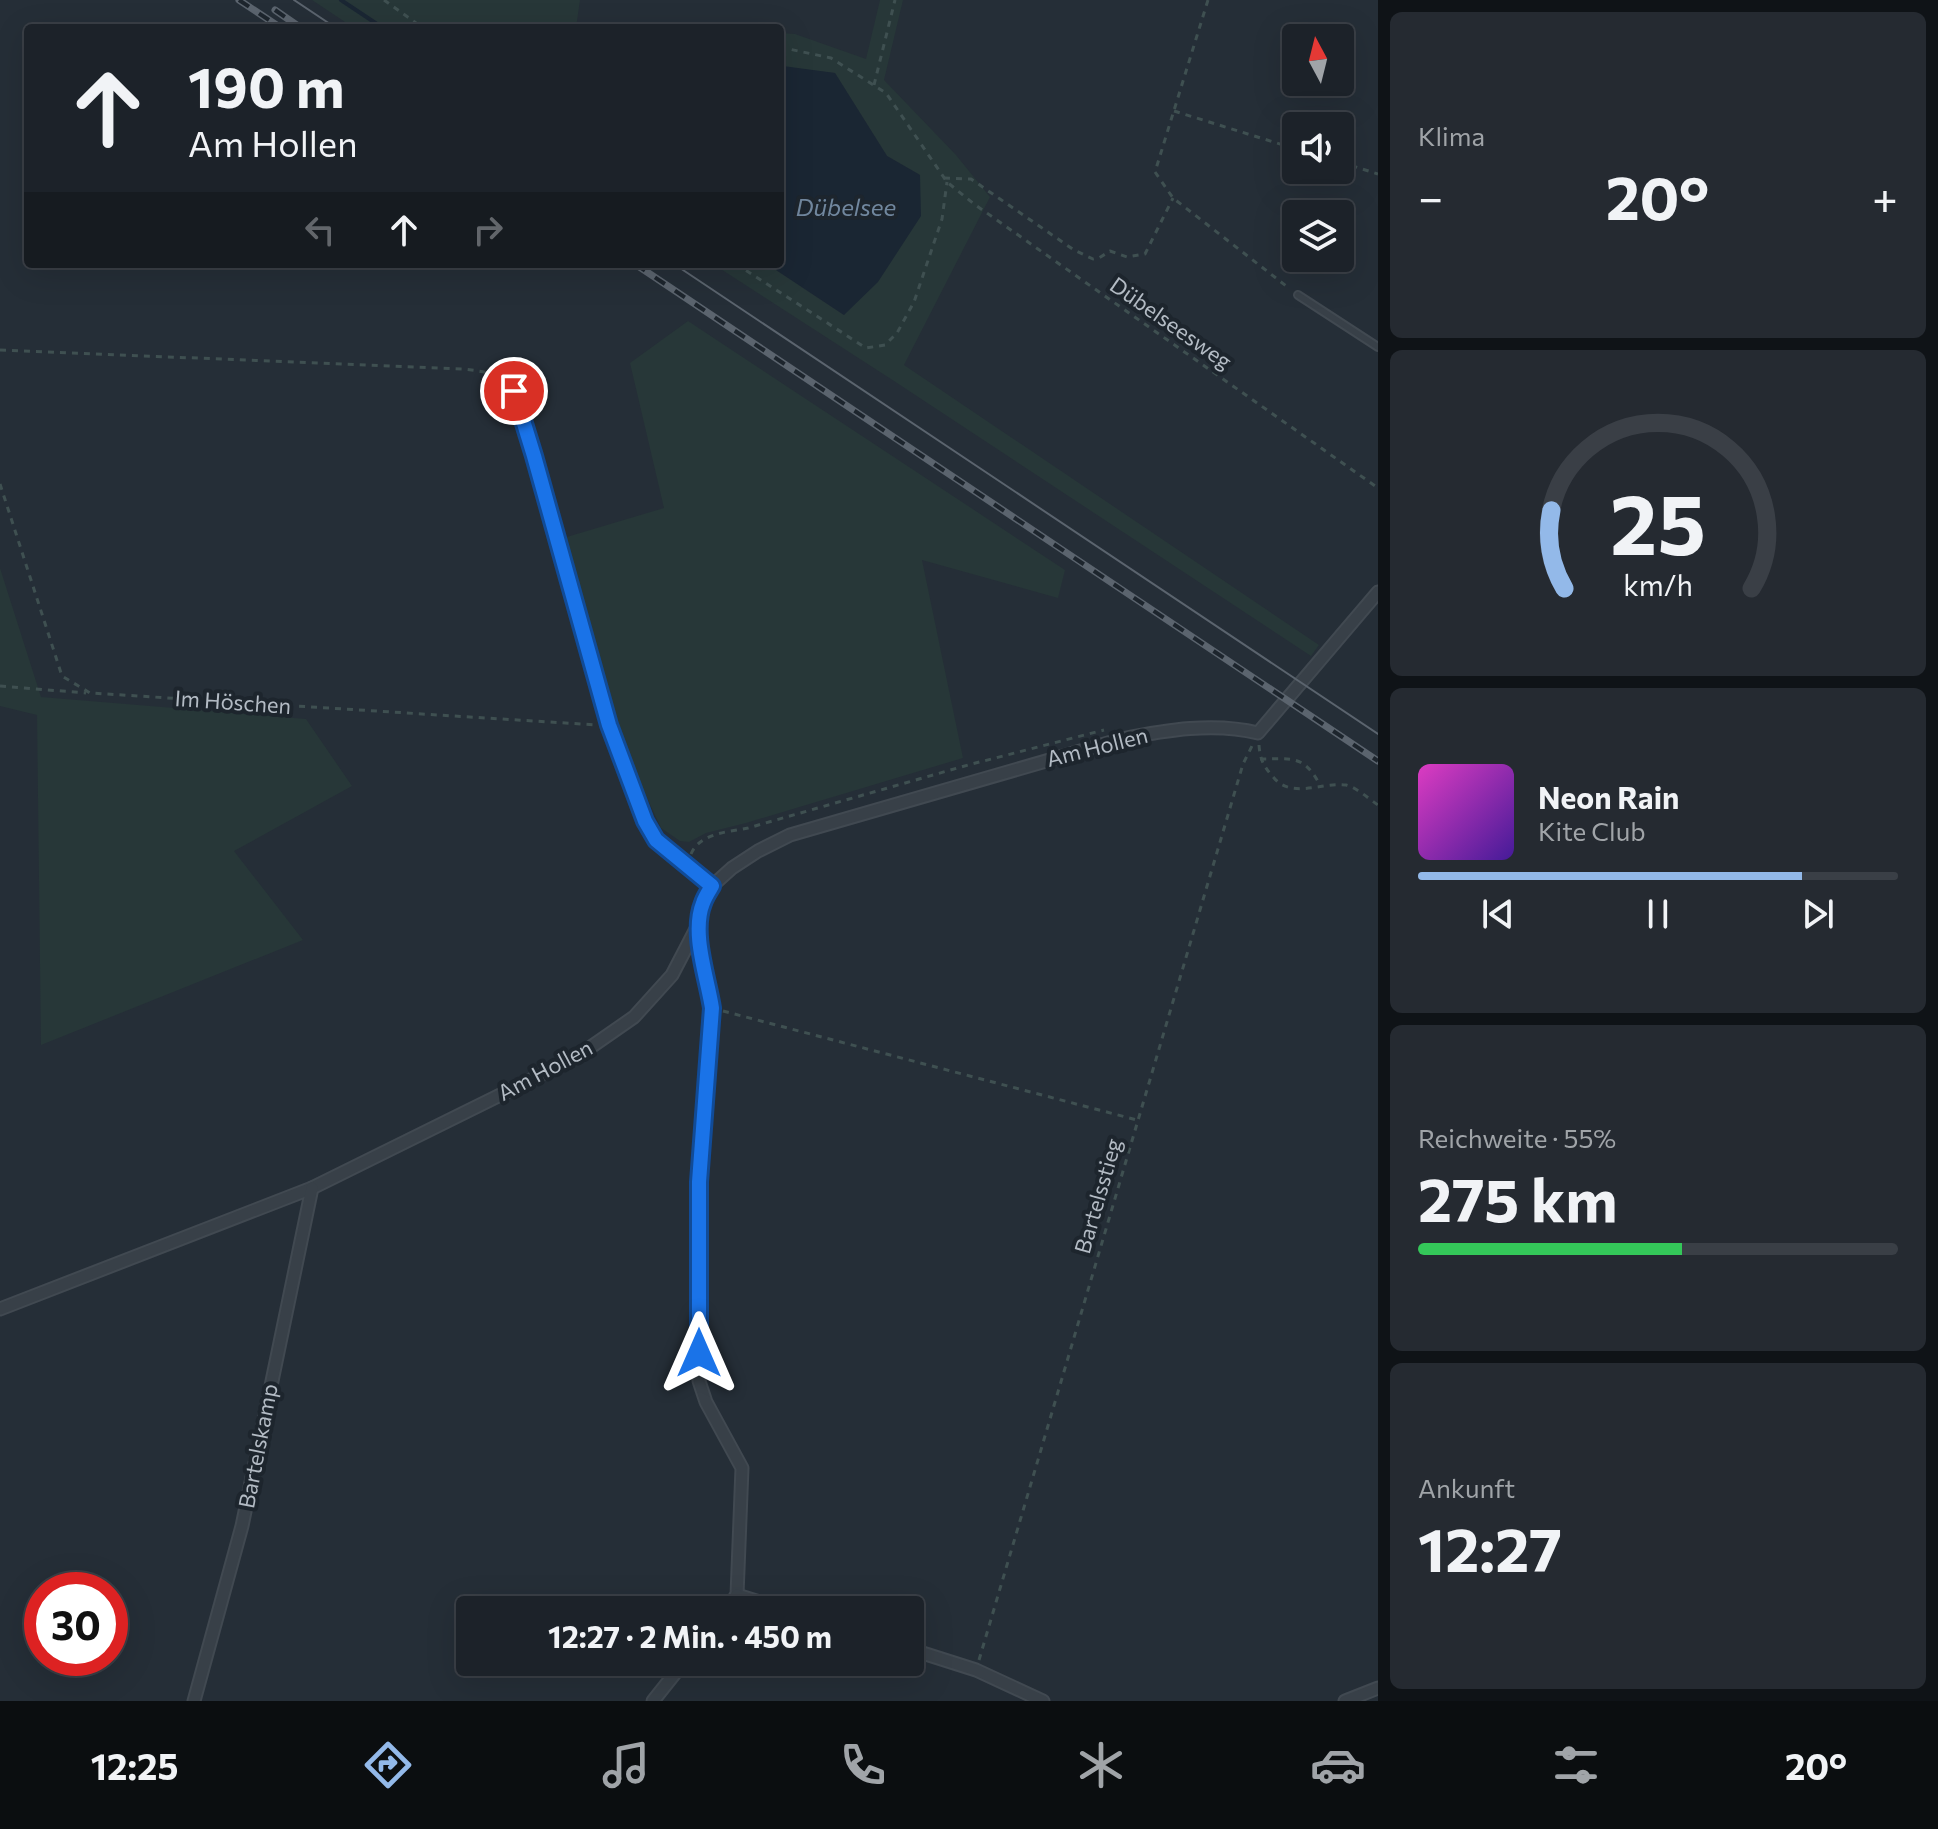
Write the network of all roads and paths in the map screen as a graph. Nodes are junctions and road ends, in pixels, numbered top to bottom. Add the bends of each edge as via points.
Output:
1 (384, 0) edge
2 (895, 0) edge
3 (1208, 0) edge
4 (417, 24) edge
5 (784, 48) edge
6 (874, 85) junction
7 (1174, 111) junction
8 (1282, 145) edge
9 (1354, 166) edge
10 (1378, 174) edge
11 (945, 180) junction
12 (1173, 198) junction
13 (742, 268) edge
14 (1298, 295) joint
15 (1378, 347) edge
16 (0, 350) edge
17 (514, 391) joint
18 (0, 484) edge
19 (1378, 488) edge
20 (1378, 592) edge
21 (0, 686) edge
22 (90, 693) junction
23 (609, 725) junction
24 (1258, 733) junction
25 (1122, 739) junction
26 (1260, 759) junction
27 (1321, 787) junction
28 (1378, 805) edge
29 (686, 865) junction
30 (712, 886) junction
31 (698, 925) junction
32 (712, 1008) junction
33 (1137, 1120) junction
34 (312, 1188) junction
35 (0, 1309) edge
36 (737, 1595) joint
37 (740, 1596) edge
38 (924, 1653) edge
39 (976, 1670) junction
40 (673, 1676) edge
41 (1378, 1688) edge
42 (194, 1701) edge
43 (653, 1701) edge
44 (1043, 1701) edge
45 (1345, 1701) edge

1 - 4 path
2 - 6 path
3 - 7 path
5 - 6 path, Dübelseesweg via 831,58
6 - 11 path, Dübelseesweg via 886,93
7 - 8 path
7 - 12 path via 1155,172
9 - 10 path
11 - 12 path via 971,179 1093,259 1110,251 1127,257 1145,254
11 - 13 path via 942,219 914,302 885,345 866,348
11 - 19 path, Dübelseesweg
12 - 14 path
14 - 15 lane
16 - 17 path via 463,369 497,375
17 - 23 street
18 - 22 path via 62,676
20 - 24 street
21 - 22 path, Im Höschen
22 - 23 path, Im Höschen
23 - 29 street via 645,821 656,840
24 - 25 street, Am Hollen via 1218,728
24 - 26 path
24 - 33 path, Bartelsstieg via 1243,764
25 - 29 path via 1103,729 712,836 694,846
25 - 30 street, Am Hollen via 790,835 758,851
26 - 27 path via 1278,783
26 - 27 path via 1299,760
27 - 28 path via 1348,785
29 - 30 street
30 - 31 street, Am Hollen
31 - 32 street
31 - 34 street, Am Hollen via 672,975 634,1017 575,1058
32 - 33 path
32 - 36 street via 699,1182 699,1381 742,1468
33 - 39 path, Bartelsstieg
34 - 35 street, Am Hollen
34 - 42 street, Bartelskamp via 242,1526
36 - 37 street
38 - 39 street
39 - 44 street
40 - 43 street
41 - 45 street

